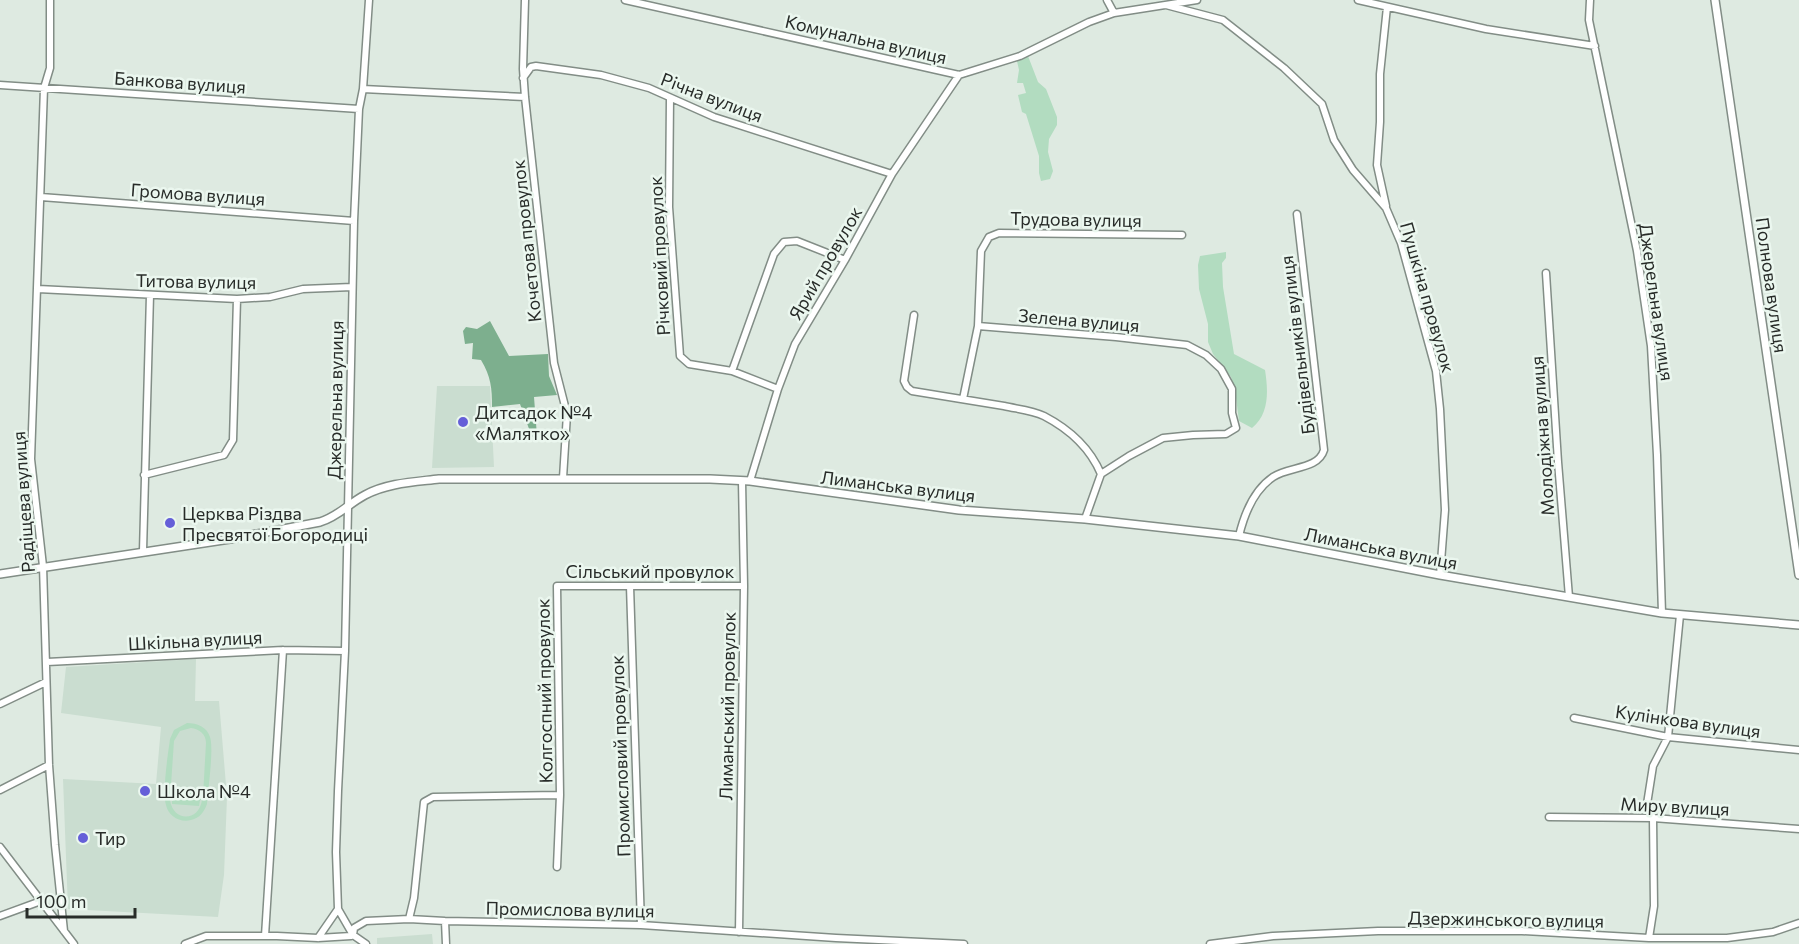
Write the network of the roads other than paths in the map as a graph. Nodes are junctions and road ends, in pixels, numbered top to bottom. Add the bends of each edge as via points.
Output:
1 (50, 0) edge
2 (369, 0) edge
3 (525, 0) edge
4 (625, 0) edge
5 (1107, 0) edge
6 (1197, 0) edge
7 (1358, 0) edge
8 (1382, 0) edge
9 (1590, 0) edge
10 (1715, 0) edge
11 (1166, 5) junction
12 (1388, 7) junction
13 (1114, 13) junction
14 (1595, 46) junction
15 (959, 75) junction
16 (523, 78) junction
17 (0, 85) edge
18 (44, 88) junction
19 (363, 89) junction
20 (525, 97) junction
21 (670, 98) junction
22 (358, 109) junction
23 (892, 174) junction
24 (41, 197) junction
25 (1386, 208) junction
26 (1297, 214) dead end
27 (354, 221) junction
28 (1182, 235) dead end
29 (845, 260) junction
30 (1546, 273) dead end
31 (352, 287) junction
32 (39, 289) junction
33 (150, 295) junction
34 (237, 299) junction
35 (914, 315) dead end
36 (978, 326) junction
37 (732, 371) junction
38 (778, 389) junction
39 (963, 399) junction
40 (144, 474) junction
41 (1101, 474) junction
42 (563, 478) junction
43 (746, 481) junction
44 (349, 506) junction
45 (1085, 519) junction
46 (1239, 536) junction
47 (143, 551) junction
48 (43, 566) junction
49 (0, 574) edge
50 (1440, 575) junction
51 (1799, 575) edge
52 (557, 586) joint
53 (630, 586) junction
54 (744, 586) junction
55 (1569, 597) junction
56 (1662, 613) junction
57 (1680, 615) junction
58 (1799, 625) edge
59 (283, 650) junction
60 (345, 651) junction
61 (47, 662) junction
62 (46, 682) junction
63 (0, 704) edge
64 (1574, 718) dead end
65 (1668, 737) junction
66 (1799, 750) edge
67 (49, 765) junction
68 (0, 790) edge
69 (560, 795) junction
70 (1549, 817) dead end
71 (1653, 818) junction
72 (1799, 829) edge
73 (0, 847) edge
74 (557, 867) dead end
75 (41, 901) junction
76 (338, 909) junction
77 (0, 916) edge
78 (409, 919) junction
79 (446, 921) junction
80 (1799, 923) edge
81 (641, 925) junction
82 (64, 931) junction
83 (739, 932) junction
84 (353, 935) junction
85 (792, 935) junction
86 (265, 936) junction
87 (318, 938) junction
88 (1648, 938) junction
89 (74, 944) edge
90 (185, 944) edge
91 (366, 944) edge
92 (446, 944) edge
93 (793, 944) edge
94 (964, 944) edge
95 (1210, 944) edge

1 - 18 street, Радіщева вулиця via 50,68
2 - 19 street, Джерельна вулиця
3 - 16 street, Кочетова провулок
4 - 15 street, Комунальна вулиця
5 - 13 street
6 - 11 street
7 - 12 street
8 - 12 street
9 - 14 street, Джерельна вулиця via 1589,20
10 - 51 street, Полнова вулиця
11 - 13 street
11 - 25 street, Пушкіна провулок via 1223,20 1284,68 1322,104 1334,140 1353,170
12 - 14 street via 1486,29
12 - 25 street, Пушкіна провулок via 1380,74 1377,165
13 - 15 street via 1020,56
14 - 56 street, Джерельна вулиця via 1637,251 1651,346
15 - 23 street, Ярий провулок
16 - 20 street, Кочетова провулок
16 - 21 street, Річна вулиця via 536,66 601,75
17 - 18 street, Банкова вулиця
18 - 22 street, Банкова вулиця
18 - 24 street, Радіщева вулиця
19 - 20 street
19 - 22 street, Джерельна вулиця
20 - 42 street, Кочетова провулок via 554,363 567,414
21 - 23 street, Річна вулиця via 714,117
21 - 37 street, Річковий провулок via 669,207 680,356 689,364
22 - 27 street, Джерельна вулиця
23 - 29 street, Ярий провулок
24 - 27 street, Громова вулиця
24 - 32 street, Радіщева вулиця
25 - 50 street, Пушкіна провулок via 1401,243 1436,371 1445,510
26 - 46 street, Будівельників вулиця via 1324,450 1320,460 1286,470 1261,488
27 - 31 street, Джерельна вулиця
28 - 36 street, Трудова вулиця via 999,233 989,237 981,251
29 - 37 street via 797,241 784,242 774,254
29 - 38 street, Ярий провулок via 795,344
30 - 55 street, Молодіжна вулиця
31 - 34 street, Титова вулиця via 303,289
31 - 44 street, Джерельна вулиця
32 - 33 street, Титова вулиця
32 - 48 street, Радіщева вулиця via 31,459
33 - 34 street, Титова вулиця
33 - 40 street
34 - 40 street via 233,440 224,455
35 - 39 street via 904,381 907,387
36 - 39 street
36 - 41 street, Зелена вулиця via 1187,345 1221,369 1232,389 1236,428 1226,434 1163,438
37 - 38 street, Річковий провулок
38 - 43 street, Ярий провулок
39 - 41 street via 1042,415 1080,442 1095,459
40 - 47 street
41 - 45 street
42 - 43 street, Лиманська вулиця
42 - 44 street, Лиманська вулиця via 405,483 375,490
43 - 45 street, Лиманська вулиця via 959,510
43 - 54 street, Лиманський провулок
44 - 47 street, Лиманська вулиця via 320,522
44 - 60 street, Джерельна вулиця
45 - 46 street, Лиманська вулиця
46 - 50 street, Лиманська вулиця
47 - 48 street, Лиманська вулиця
48 - 49 street, Лиманська вулиця
48 - 61 street, Радіщева вулиця
50 - 55 street, Лиманська вулиця
52 - 53 street, Сільський провулок
52 - 69 street, Колгоспний провулок
53 - 54 street, Сільський провулок
53 - 81 street, Промисловий провулок
54 - 83 street, Лиманський провулок
55 - 56 street, Лиманська вулиця
56 - 57 street, Лиманська вулиця
57 - 58 street, Лиманська вулиця
57 - 65 street
59 - 60 street, Шкільна вулиця
59 - 61 street, Шкільна вулиця
59 - 86 street
60 - 76 street, Джерельна вулиця via 336,852
61 - 62 street, Радіщева вулиця
62 - 63 street
62 - 67 street, Радіщева вулиця
64 - 65 street, Кулінкова вулиця
65 - 66 street, Кулінкова вулиця
65 - 71 street via 1653,766 1647,804
67 - 68 street
67 - 82 street, Радіщева вулиця
69 - 74 street, Колгоспний провулок
69 - 78 street, Колгоспний провулок via 433,797 424,802
70 - 71 street, Миру вулиця
71 - 72 street, Миру вулиця
71 - 88 street via 1654,906
73 - 75 street
75 - 77 street
75 - 82 street
76 - 84 street
76 - 87 street
78 - 79 street, Промислова вулиця
78 - 84 street, Промислова вулиця via 366,921 354,928
79 - 81 street, Промислова вулиця
79 - 92 street
80 - 88 street, Дзержинського вулиця via 1773,932 1727,938
81 - 83 street, Промислова вулиця
82 - 89 street
83 - 85 street, Промислова вулиця
84 - 87 street, Промислова вулиця
84 - 91 street
85 - 93 street
85 - 94 street, Промислова вулиця
86 - 87 street, Промислова вулиця
86 - 90 street, Промислова вулиця via 206,936
88 - 95 street, Дзержинського вулиця via 1522,931 1378,931 1273,936

